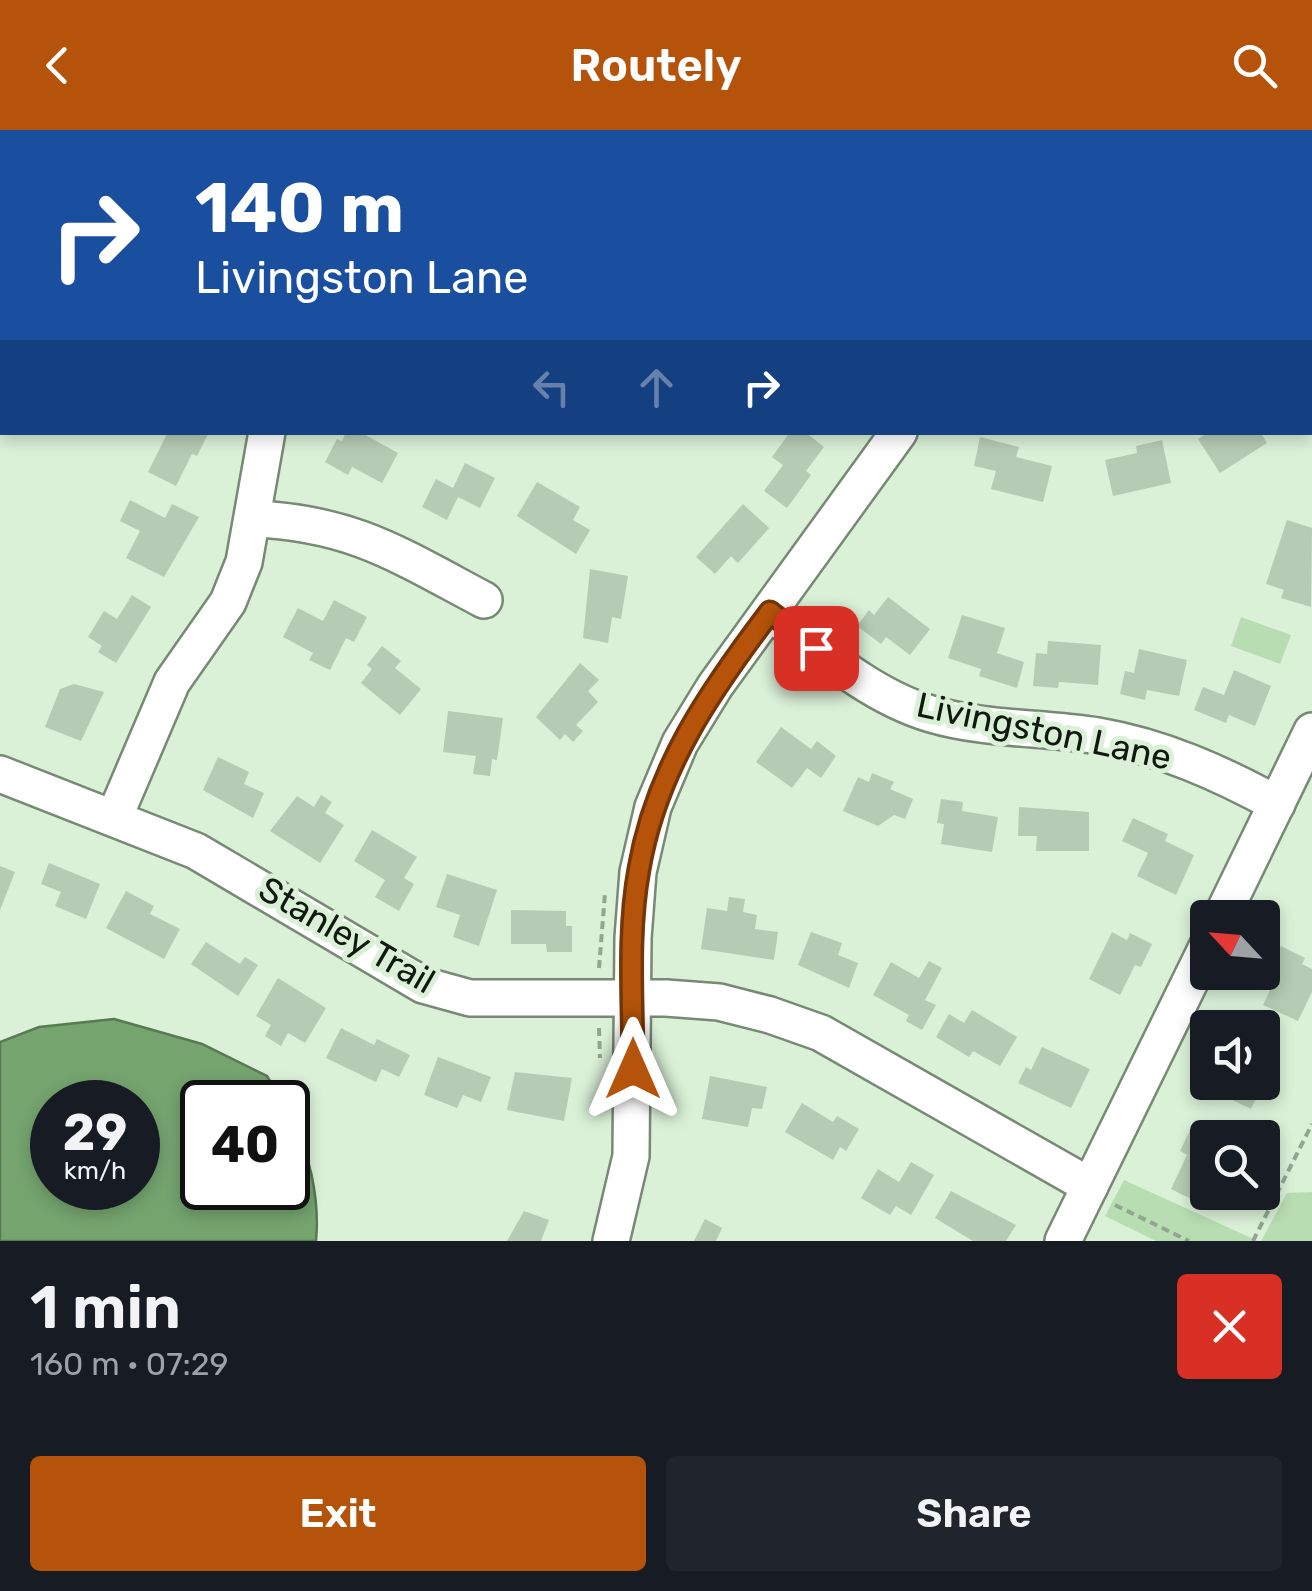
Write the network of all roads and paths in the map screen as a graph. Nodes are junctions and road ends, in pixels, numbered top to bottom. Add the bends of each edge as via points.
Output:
1 (266, 435) edge
2 (897, 435) edge
3 (254, 518) junction
4 (484, 600) dead end
5 (770, 612) junction
6 (1312, 731) edge
7 (0, 774) edge
8 (1276, 804) junction
9 (114, 818) junction
10 (1230, 900) edge
11 (1190, 986) edge
12 (634, 999) junction
13 (1312, 1124) edge
14 (1098, 1193) junction
15 (611, 1241) edge
16 (1063, 1241) edge
17 (1189, 1241) edge
18 (1254, 1241) edge

1 - 3 street
2 - 5 street
3 - 4 street via 338,528
3 - 9 street via 228,602 172,682
5 - 8 street, Livingston Lane via 881,692 928,713 978,725 1099,736 1168,753
5 - 12 street via 680,743 653,807 638,872
6 - 8 street
7 - 9 street, Stanley Trail
8 - 10 street
9 - 12 street, Stanley Trail via 228,867 423,985 470,998
11 - 14 street
12 - 14 street, Stanley Trail via 719,1002 821,1033
12 - 15 street via 631,1156
13 - 18 path
14 - 16 street
14 - 17 path

